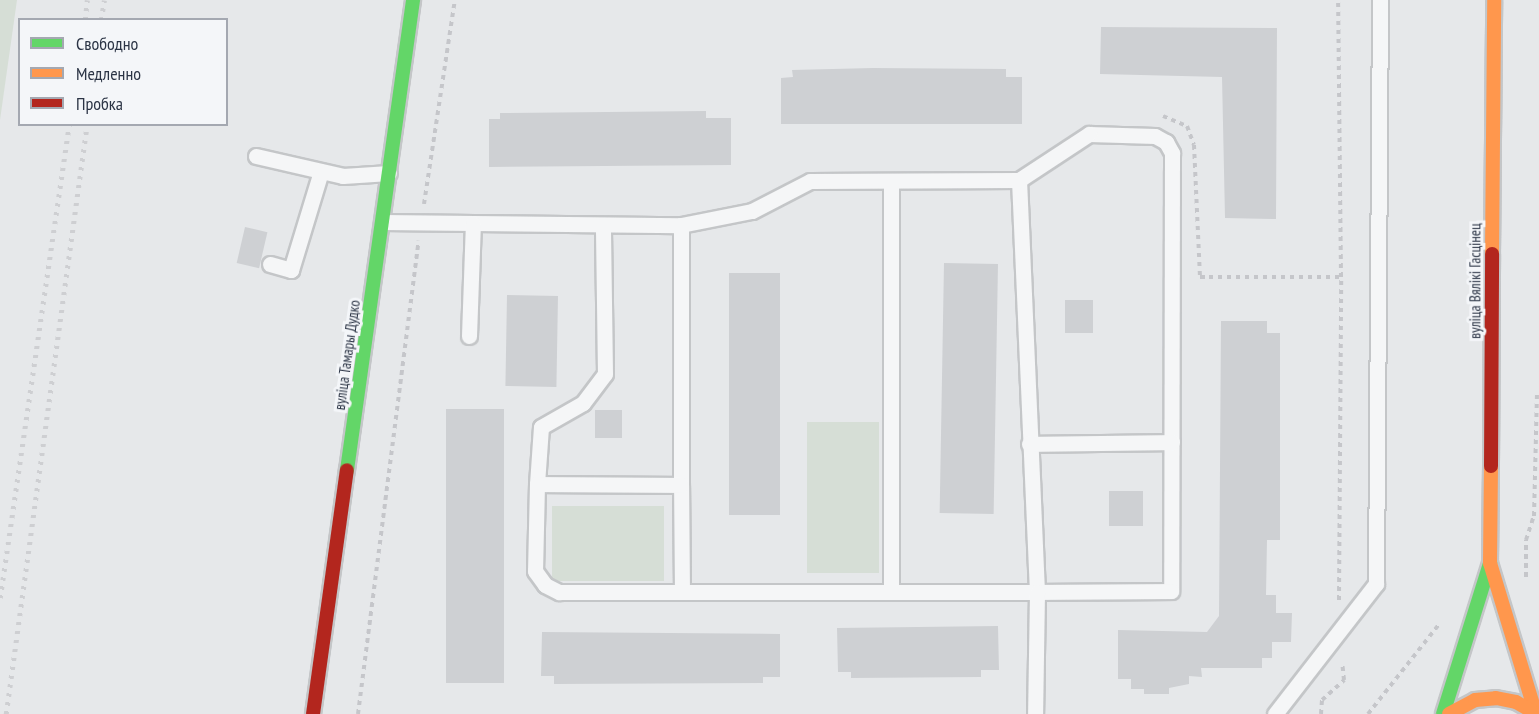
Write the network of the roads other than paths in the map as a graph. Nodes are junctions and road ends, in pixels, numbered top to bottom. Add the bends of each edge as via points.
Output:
1 (413, 0) edge
2 (1380, 0) edge
3 (1494, 0) edge
4 (256, 156) dead end
5 (321, 171) junction
6 (388, 173) junction
7 (1019, 180) junction
8 (891, 183) junction
9 (382, 222) junction
10 (473, 224) junction
11 (603, 225) junction
12 (681, 225) junction
13 (270, 264) dead end
14 (469, 336) dead end
15 (1172, 442) junction
16 (1029, 444) junction
17 (537, 484) junction
18 (681, 485) junction
19 (1490, 563) junction
20 (891, 590) junction
21 (682, 592) junction
22 (1037, 592) junction
23 (1536, 713) edge
24 (313, 714) edge
25 (1035, 714) edge
26 (1275, 714) edge
27 (1443, 714) edge
28 (1449, 714) edge

1 - 6 main road, вуліца Тамары Дудко
2 - 26 lane via 1376,584
3 - 19 main road, вуліца Вялікі Гасцінец
4 - 5 lane
5 - 6 lane via 343,176
5 - 13 lane via 291,270
6 - 9 main road, вуліца Тамары Дудко
7 - 8 lane
7 - 15 lane via 1089,134 1155,136 1166,142 1172,153
7 - 16 lane
8 - 12 lane via 810,181 752,211
8 - 20 lane
9 - 10 lane
9 - 24 main road, вуліца Тамары Дудко
10 - 11 lane
10 - 14 lane
11 - 12 lane
11 - 17 lane via 605,374 583,403 541,427
12 - 18 lane
15 - 16 lane
15 - 22 lane via 1171,591
16 - 22 lane
17 - 18 lane
17 - 21 lane via 535,571 545,585 560,592
18 - 21 lane
19 - 23 main road, вуліца Вялікі Гасцінец
19 - 27 main road, вуліца Вялікі Гасцінец
20 - 21 lane
20 - 22 lane
22 - 25 lane
23 - 28 main road via 1496,698 1475,700

